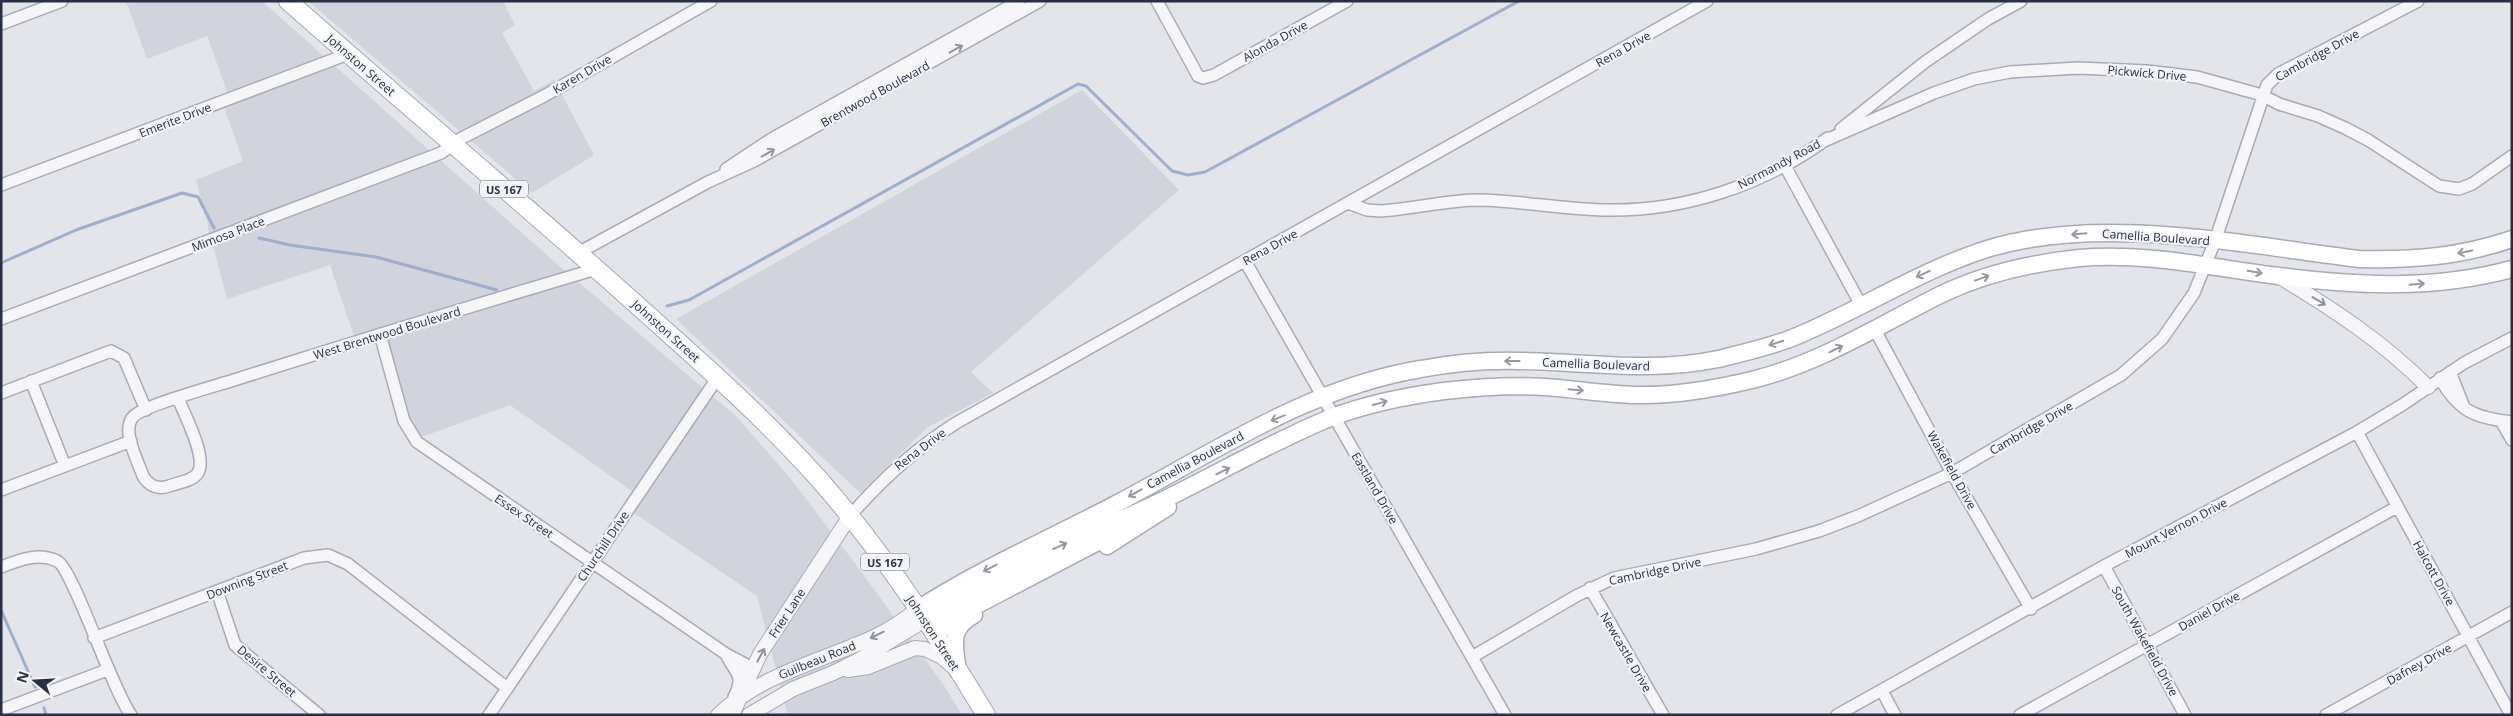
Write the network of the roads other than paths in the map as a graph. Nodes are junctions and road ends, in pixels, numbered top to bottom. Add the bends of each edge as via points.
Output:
1 (62, 1) edge
2 (288, 1) edge
3 (711, 1) edge
4 (1019, 1) edge
5 (1040, 1) edge
6 (1158, 1) edge
7 (1347, 1) edge
8 (1708, 1) edge
9 (2021, 1) edge
10 (2418, 1) edge
11 (1, 24) edge
12 (348, 54) junction
13 (2262, 95) junction
14 (1824, 141) junction
15 (454, 145) junction
16 (2512, 156) edge
17 (1784, 164) junction
18 (708, 182) junction
19 (1, 185) edge
20 (1348, 203) junction
21 (2512, 240) edge
22 (2215, 241) junction
23 (578, 253) junction
24 (1245, 261) junction
25 (2207, 264) junction
26 (596, 268) junction
27 (2512, 269) edge
28 (2277, 276) junction
29 (1860, 306) junction
30 (1, 319) edge
31 (1876, 330) junction
32 (380, 334) junction
33 (2512, 338) edge
34 (2445, 375) junction
35 (718, 377) junction
36 (31, 381) junction
37 (2428, 387) junction
38 (1, 393) edge
39 (1322, 397) junction
40 (178, 398) junction
41 (146, 410) junction
42 (1333, 417) junction
43 (2506, 422) edge
44 (2357, 432) junction
45 (2512, 440) edge
46 (131, 441) junction
47 (1229, 442) junction
48 (65, 466) junction
49 (1952, 473) junction
50 (1194, 486) junction
51 (1, 490) edge
52 (2397, 507) junction
53 (1142, 511) junction
54 (850, 516) junction
55 (592, 562) junction
56 (2104, 566) junction
57 (1, 567) edge
58 (1590, 588) junction
59 (218, 591) junction
60 (2031, 609) junction
61 (2512, 612) edge
62 (922, 615) junction
63 (2468, 636) junction
64 (936, 637) junction
65 (94, 638) junction
66 (2147, 646) junction
67 (726, 654) junction
68 (1472, 657) junction
69 (107, 670) junction
70 (958, 671) junction
71 (833, 673) junction
72 (750, 676) junction
73 (507, 688) junction
74 (1882, 690) junction
75 (740, 698) junction
76 (1, 710) edge
77 (727, 712) edge
78 (131, 715) edge
79 (319, 715) edge
80 (489, 715) edge
81 (749, 715) edge
82 (986, 715) edge
83 (1505, 715) edge
84 (1663, 715) edge
85 (1838, 715) edge
86 (1895, 715) edge
87 (2020, 715) edge
88 (2185, 715) edge
89 (2326, 715) edge
90 (2511, 715) edge

1 - 11 street
2 - 12 main road, Johnston Street / US 167
3 - 15 street, Karen Drive
4 - 18 street, Brentwood Boulevard via 748,152
18 -> 5 street, Brentwood Boulevard via 754,161
6 - 7 street, Alonda Drive via 1198,76 1203,78 1214,75
8 - 20 street, Rena Drive
9 - 14 street, Normandy Road via 1988,19 1925,62
10 - 13 street, Cambridge Drive via 2278,74
12 - 15 main road, Johnston Street / US 167
12 - 19 street, Emerite Drive
13 - 14 street, Pickwick Drive via 2197,77 2147,71 2078,68 2010,72 1974,79 1934,93
13 - 16 street, Pickwick Drive via 2345,128 2439,186 2459,189 2472,184
13 - 22 street, Cambridge Drive
14 - 17 street, Normandy Road
15 - 23 main road, Johnston Street / US 167
15 - 30 street, Mimosa Place via 441,154
17 - 20 street, Normandy Road via 1714,195 1647,209 1603,210 1478,200 1381,211
17 - 29 street
18 - 23 street, Brentwood Boulevard
20 - 24 street, Rena Drive
21 -> 22 main road, Camellia Boulevard via 2436,258 2389,260
22 - 25 street, Cambridge Drive
22 -> 29 main road, Camellia Boulevard via 2100,232 2008,244 1974,253 1923,274
23 - 26 main road, Johnston Street / US 167
24 - 39 street, Eastland Drive
24 - 54 street, Rena Drive via 934,436 886,476
25 -> 28 main road, Camellia Boulevard
31 -> 25 main road, Camellia Boulevard via 1944,293 2018,267 2108,257
25 - 49 street, Cambridge Drive via 2194,293 2177,318 2162,339 2139,361 2097,390
26 - 32 street, West Brentwood Boulevard
26 - 35 main road, Johnston Street / US 167
28 -> 27 main road, Camellia Boulevard via 2411,285
28 -> 37 street via 2337,311 2394,354
29 -> 39 main road, Camellia Boulevard via 1790,339 1718,359 1637,367 1489,361 1392,375
42 -> 31 main road, Camellia Boulevard via 1408,397 1474,388 1544,387 1638,395 1700,391 1780,372
31 - 49 street, Wakefield Drive
32 - 40 street, West Brentwood Boulevard
32 - 55 street, Essex Street via 404,421 417,442
33 - 34 street, Mount Vernon Drive
34 - 37 street, Mount Vernon Drive
34 - 43 street via 2453,400 2480,417
35 - 54 main road, Johnston Street / US 167 via 816,476
35 - 55 street, Churchill Drive
36 - 38 street
36 - 41 street via 107,352 116,352 124,358
36 - 48 street
37 - 44 street, Mount Vernon Drive
39 - 42 street, Eastland Drive
39 -> 47 main road, Camellia Boulevard
40 - 41 street, West Brentwood Boulevard
40 - 46 street, West Brentwood Boulevard via 201,456 198,474 164,488 152,485 143,476
41 - 46 street, West Brentwood Boulevard via 134,415 130,421
50 -> 42 main road, Camellia Boulevard
42 - 68 street, Eastland Drive
43 - 45 street
44 - 52 street, Halcott Drive
44 - 56 street, Mount Vernon Drive
46 - 48 street
47 - 53 main road via 1211,462 1158,491
47 -> 62 main road, Camellia Boulevard via 960,584
48 - 51 street
49 - 58 street, Cambridge Drive via 1819,531 1756,549 1620,577
49 - 60 street, Wakefield Drive
50 - 53 main road, Camellia Boulevard
50 - 70 main road via 1164,511 1102,549 964,620 954,640
52 - 63 street, Halcott Drive
52 - 66 street, Daniel Drive
62 -> 53 main road, Camellia Boulevard via 1050,550
53 - 64 main road via 1128,525 952,618
54 - 62 main road, Johnston Street / US 167
72 -> 54 street, Frier Lane via 760,654
55 - 67 street, Essex Street
55 - 73 street, Churchill Drive
56 - 60 street, Mount Vernon Drive
56 - 66 street, South Wakefield Drive
57 - 65 street via 34,557 50,558 61,564 76,591
58 - 68 street, Cambridge Drive
58 - 84 street, Newcastle Drive
59 - 65 street, Downing Street
59 - 73 street, Downing Street via 310,556 335,556
59 - 79 street, Desire Street via 235,645
60 - 74 street, Mount Vernon Drive
61 - 63 street, Dafney Drive
62 - 64 main road, Johnston Street / US 167
62 - 71 street, Guilbeau Road
62 -> 75 street, Guilbeau Road via 790,670
63 - 89 street, Dafney Drive
63 - 90 street, Halcott Drive
64 - 70 main road, Johnston Street / US 167
65 - 69 street
66 - 87 street, Daniel Drive
66 - 88 street, South Wakefield Drive
67 - 72 street, Essex Street via 745,664
67 - 77 street, Essex Street via 739,677 739,685
68 - 83 street, Eastland Drive
69 - 76 street
69 - 78 street
70 - 71 street via 942,657 915,648 868,667
70 - 82 main road, Johnston Street / US 167
71 - 81 street, Guilbeau Road via 793,688
72 - 75 street, Frier Lane
73 - 80 street, Churchill Drive
74 - 85 street, Mount Vernon Drive
74 - 86 street
75 - 77 street, Frier Lane

